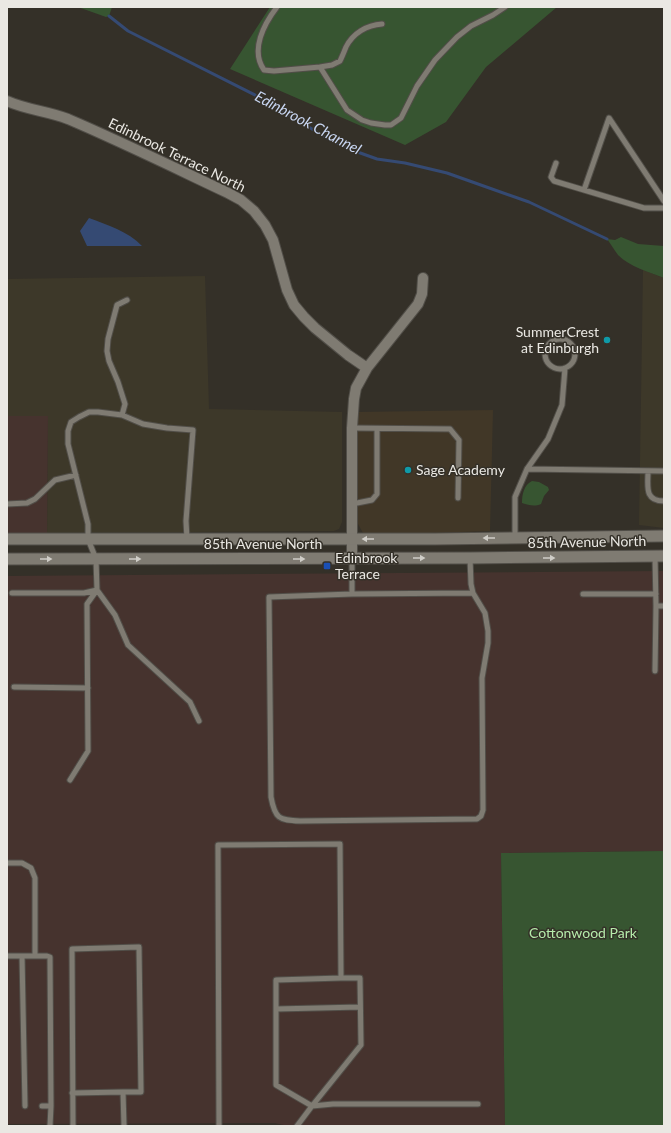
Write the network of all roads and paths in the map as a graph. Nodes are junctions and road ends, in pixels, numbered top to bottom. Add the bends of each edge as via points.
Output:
1 (277, 7) edge
2 (505, 7) edge
3 (382, 24) dead end
4 (320, 67) junction
5 (7, 102) edge
6 (556, 163) dead end
7 (584, 190) junction
8 (664, 201) edge
9 (664, 208) edge
10 (423, 278) dead end
11 (127, 300) dead end
12 (367, 368) junction
13 (565, 368) junction
14 (122, 416) junction
15 (352, 428) junction
16 (377, 429) junction
17 (527, 469) junction
18 (648, 471) junction
19 (664, 471) edge
20 (76, 475) junction
21 (458, 498) dead end
22 (664, 501) edge
23 (7, 504) edge
24 (352, 504) junction
25 (664, 536) edge
26 (515, 538) junction
27 (7, 539) edge
28 (88, 539) junction
29 (186, 539) junction
30 (352, 539) junction
31 (660, 556) edge
32 (470, 558) junction
33 (7, 559) edge
34 (96, 559) junction
35 (352, 559) junction
36 (97, 590) junction
37 (12, 593) dead end
38 (474, 593) junction
39 (352, 594) junction
40 (583, 594) dead end
41 (656, 594) junction
42 (656, 606) junction
43 (664, 606) edge
44 (655, 671) dead end
45 (14, 687) dead end
46 (88, 688) junction
47 (199, 721) dead end
48 (70, 780) dead end
49 (7, 863) edge
50 (7, 956) edge
51 (22, 956) junction
52 (36, 956) junction
53 (341, 978) junction
54 (360, 1007) junction
55 (276, 1009) junction
56 (123, 1092) junction
57 (72, 1093) junction
58 (478, 1104) dead end
59 (25, 1106) dead end
60 (42, 1106) dead end
61 (51, 1106) junction
62 (312, 1106) junction
63 (50, 1126) edge
64 (72, 1126) edge
65 (124, 1126) edge
66 (219, 1126) edge
67 (297, 1126) edge

1 - 4 lane via 260,38 260,65 268,71
2 - 4 lane via 457,37 417,86 401,118 391,125 362,120 347,110
3 - 4 lane via 360,31 347,45 340,62
5 - 12 street, Edinbrook Terrace North via 65,118 90,128 241,200 254,211 273,240 287,290 294,305 315,328
6 - 7 lane via 551,177 554,181
7 - 8 lane via 609,118
7 - 9 lane via 644,208
10 - 12 street via 422,294 418,304
11 - 14 lane via 117,305 107,351 125,404
12 - 15 street via 356,388
13 - 13 lane via 573,362 576,353 568,340 558,339 546,348 545,357 555,368
13 - 17 lane via 562,406 548,440
14 - 20 lane via 89,412 71,422 68,444
14 - 29 lane via 143,424 193,430
15 - 16 lane
15 - 24 street
16 - 21 lane via 450,429 459,440
16 - 24 lane via 377,494 372,500
17 - 18 lane
17 - 26 lane via 515,496
18 - 19 lane
18 - 22 lane via 648,490 651,497 657,501
20 - 23 lane via 54,480 27,503
20 - 28 lane via 88,524
24 - 30 street
25 - 26 main road, 85th Avenue North
26 -> 30 main road, 85th Avenue North
27 - 28 main road, 85th Avenue North
28 - 29 main road, 85th Avenue North
28 - 34 lane
29 - 30 main road, 85th Avenue North
30 - 35 street
32 -> 31 main road, 85th Avenue North
31 - 41 lane
35 -> 32 main road, 85th Avenue North
32 - 38 lane
33 -> 34 main road, 85th Avenue North
34 -> 35 main road, 85th Avenue North
34 - 36 lane
35 - 39 lane
36 - 37 lane via 84,593
36 - 46 lane via 87,604
36 - 47 lane via 115,616 128,645 190,702
38 - 39 lane
38 - 39 lane via 485,613 488,631 482,678 481,816 476,819 286,821 279,818 275,812 271,797 269,597
40 - 41 lane
41 - 42 lane
42 - 43 lane
42 - 44 lane
45 - 46 lane
46 - 48 lane via 88,751
49 - 52 lane via 26,865 31,868 35,878
50 - 51 lane
51 - 52 lane
51 - 59 lane
52 - 61 lane via 50,957
53 - 54 lane via 360,978
53 - 55 lane via 276,980
53 - 66 lane via 340,844 218,844
54 - 55 lane
54 - 62 lane via 361,1045
55 - 62 lane via 276,1085
56 - 57 lane
56 - 57 lane via 141,1092 139,947 72,949
56 - 65 lane
57 - 64 lane
58 - 62 lane
60 - 61 lane
61 - 63 lane
62 - 67 lane

